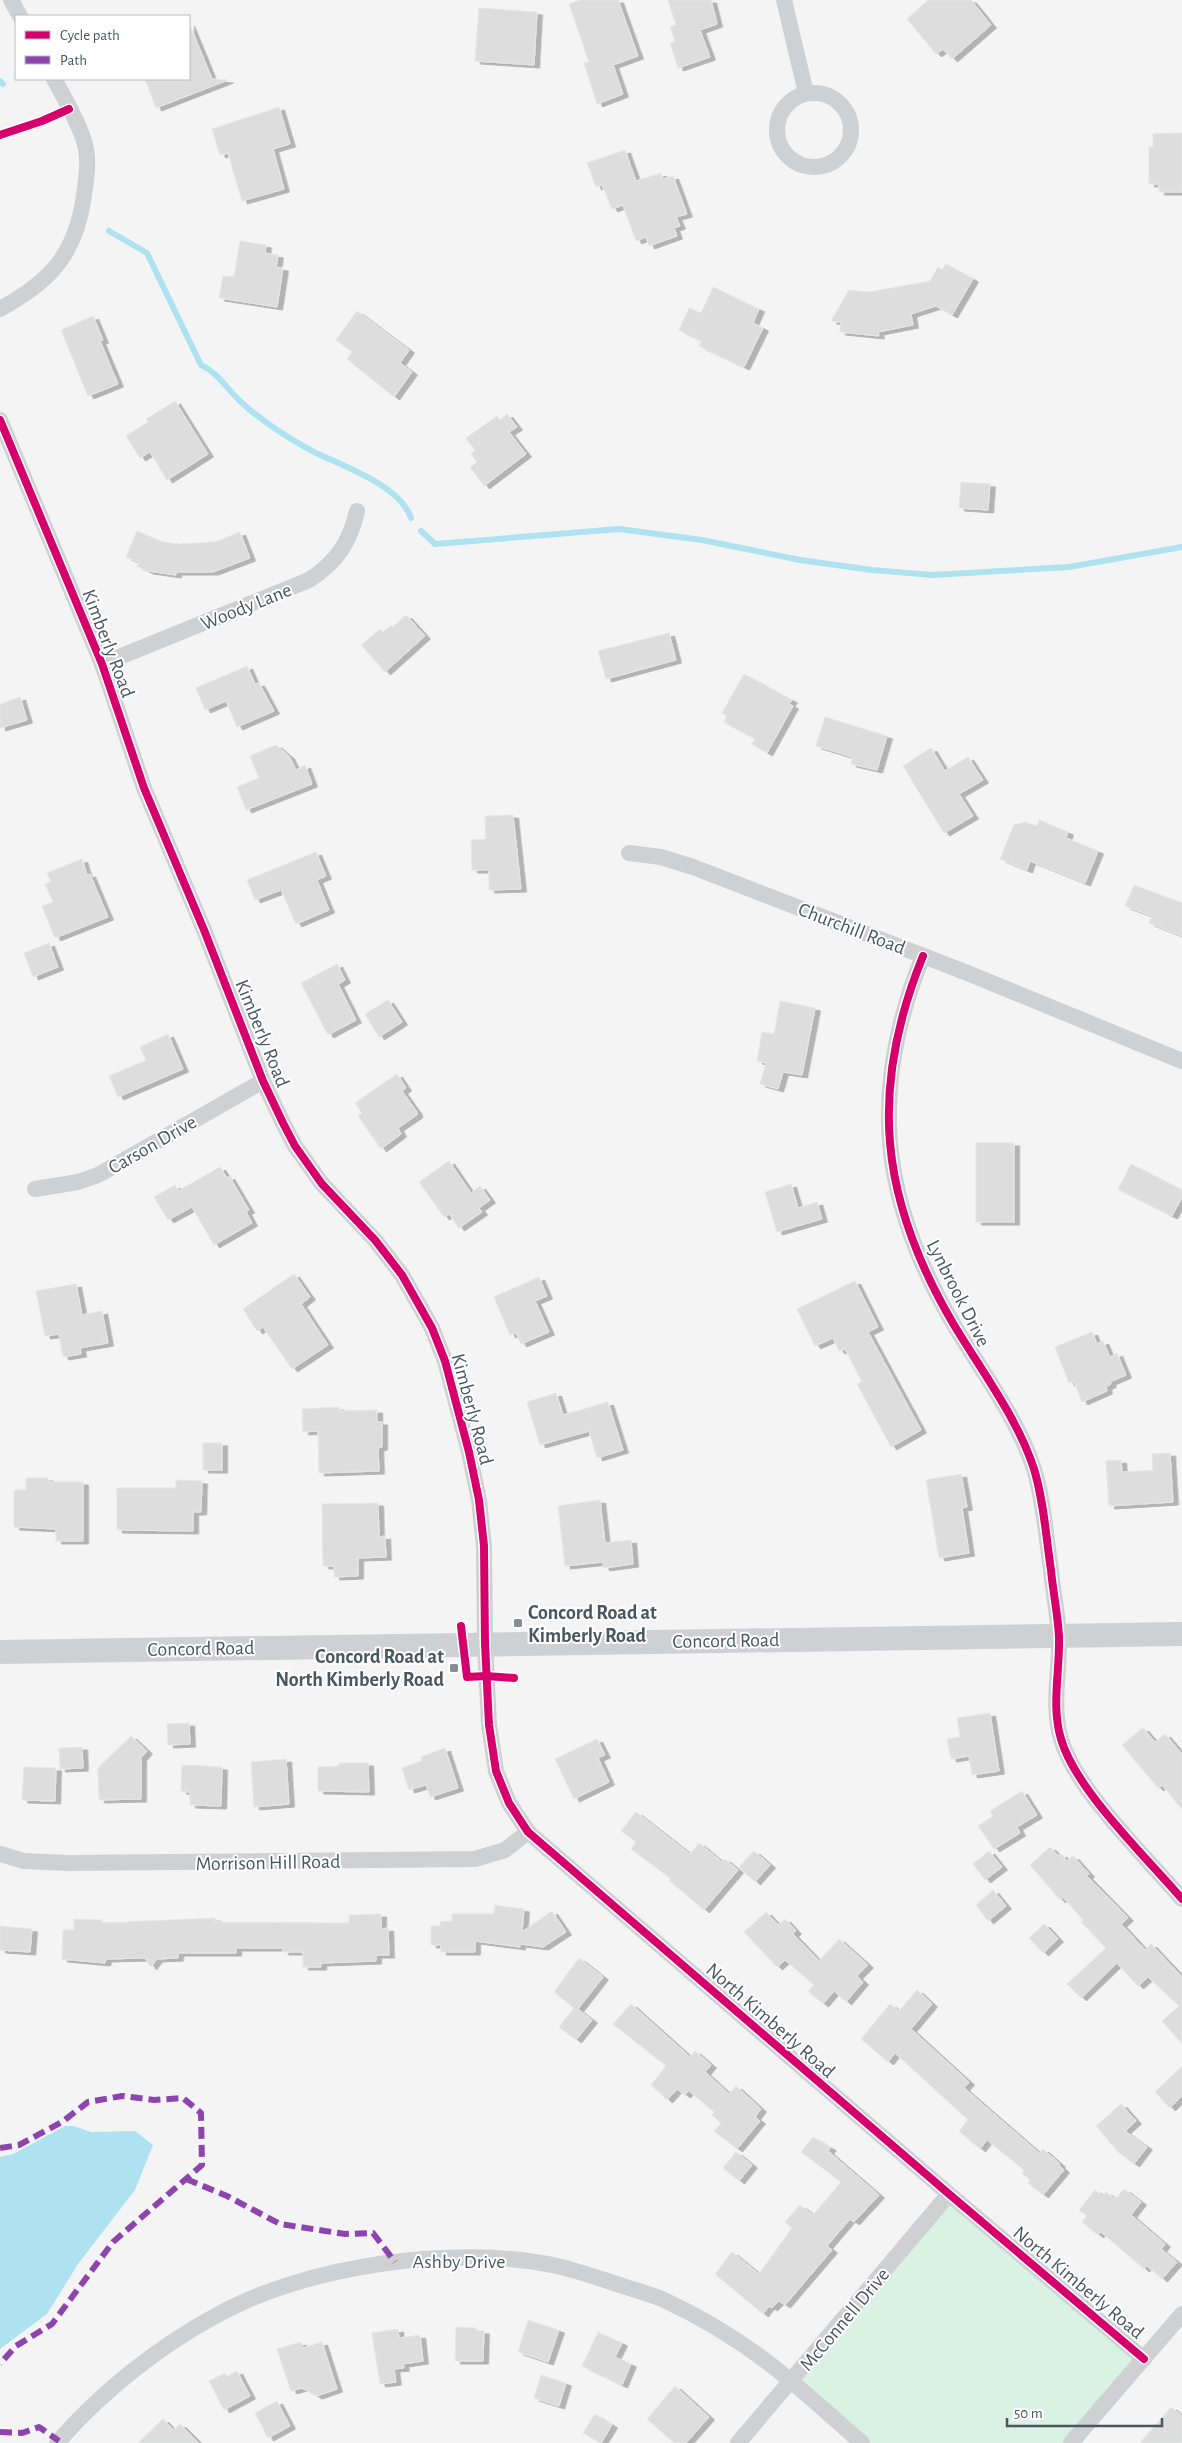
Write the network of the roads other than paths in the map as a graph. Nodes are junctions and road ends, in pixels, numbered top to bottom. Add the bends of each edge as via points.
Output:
1 (11, 0) edge
2 (784, 0) edge
3 (19, 15) edge
4 (54, 80) edge
5 (806, 93) junction
6 (0, 309) edge
7 (0, 420) edge
8 (357, 511) dead end
9 (102, 664) junction
10 (629, 853) dead end
11 (923, 956) junction
12 (1182, 1061) edge
13 (263, 1081) junction
14 (35, 1189) dead end
15 (1182, 1634) edge
16 (1059, 1637) junction
17 (485, 1643) junction
18 (0, 1652) edge
19 (528, 1832) junction
20 (0, 1854) edge
21 (1182, 1898) edge
22 (949, 2194) junction
23 (1182, 2314) edge
24 (1144, 2359) junction
25 (790, 2382) junction
26 (59, 2442) edge
27 (738, 2443) edge
28 (862, 2443) edge
29 (1071, 2443) edge

1 - 3 street
2 - 5 street
4 - 6 street via 86,148 87,175 78,230 62,261 47,278
5 - 5 street via 785,106 776,130 779,142 785,154 795,162 807,166 831,163 847,146 850,123 839,103 818,93
7 - 9 street, Kimberly Road
8 - 9 street, Woody Lane via 352,532 336,559 309,580
9 - 13 street, Kimberly Road via 144,788
10 - 11 street, Churchill Road via 693,867
11 - 12 street, Churchill Road
11 - 16 street, Lynbrook Drive via 898,1028 890,1075 888,1123 892,1166 903,1212 919,1256 942,1304 1021,1436 1034,1469 1041,1499
13 - 14 street, Carson Drive via 98,1175
13 - 17 street, Kimberly Road via 295,1146 317,1177 375,1240 402,1275 442,1352 470,1452 479,1500 484,1546
15 - 16 main road, Concord Road
16 - 17 main road, Concord Road
16 - 21 street, Lynbrook Drive via 1055,1712 1066,1753 1097,1800
17 - 18 main road, Concord Road
17 - 19 street, North Kimberly Road via 489,1724 496,1771 509,1803
19 - 20 street, Morrison Hill Road via 505,1850 474,1859 68,1863 24,1861
19 - 22 street, North Kimberly Road
22 - 24 street, North Kimberly Road
22 - 25 street, McConnell Drive
23 - 24 street
24 - 29 street
25 - 26 street, Ashby Drive via 775,2368 692,2315 660,2298 601,2278 556,2266 514,2260 476,2258 395,2262 350,2268 300,2282 218,2314 156,2353 117,2384
25 - 27 street, McConnell Drive
25 - 28 street, Ashby Drive

